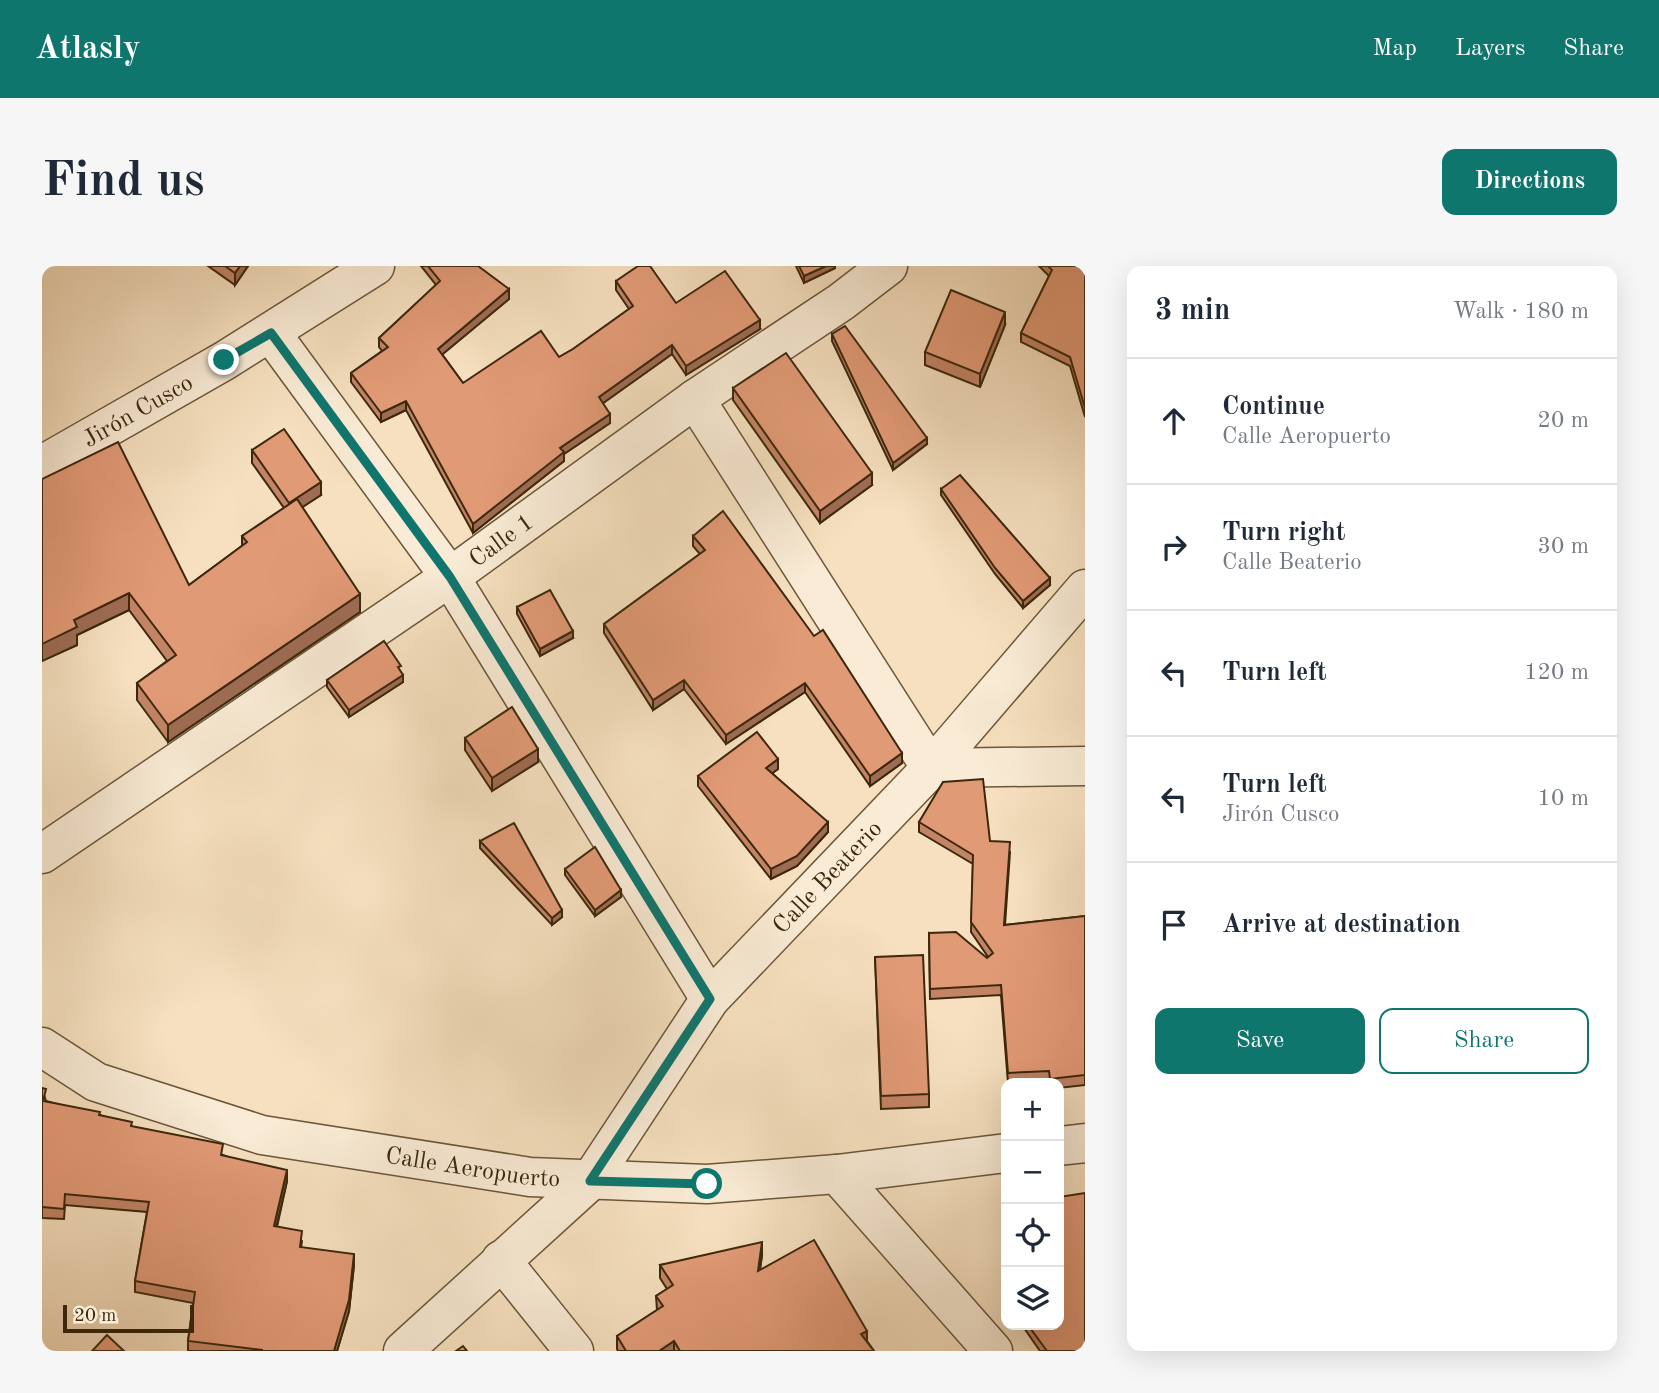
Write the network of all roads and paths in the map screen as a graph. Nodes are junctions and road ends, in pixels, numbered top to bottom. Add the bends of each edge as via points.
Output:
1 (376, 266) edge
2 (888, 266) edge
3 (271, 333) junction
4 (695, 399) junction
5 (42, 465) edge
6 (450, 577) junction
7 (1085, 589) edge
8 (1085, 766) edge
9 (931, 768) junction
10 (42, 854) edge
11 (710, 999) junction
12 (42, 1048) edge
13 (1085, 1143) edge
14 (1064, 1145) edge
15 (1001, 1154) edge
16 (837, 1174) junction
17 (590, 1181) junction
18 (501, 1259) junction
19 (403, 1351) edge
20 (575, 1351) edge
21 (993, 1351) edge

1 - 3 street, Jirón Cusco
2 - 4 street, Calle 1
3 - 5 street, Jirón Cusco
3 - 6 street
4 - 6 street, Calle 1
4 - 9 street
6 - 10 street, Calle 1
6 - 11 street
7 - 9 street, Calle Beaterio
8 - 9 street
9 - 11 street, Calle Beaterio
11 - 17 street, Calle Beaterio
12 - 17 street, Calle Aeropuerto via 96,1082 262,1135 530,1177
13 - 14 street
15 - 16 street, Calle Aeropuerto
16 - 17 street, Calle Aeropuerto via 707,1184
16 - 21 street
17 - 18 street, Calle Beaterio
18 - 19 street, Calle Beaterio
18 - 20 street

